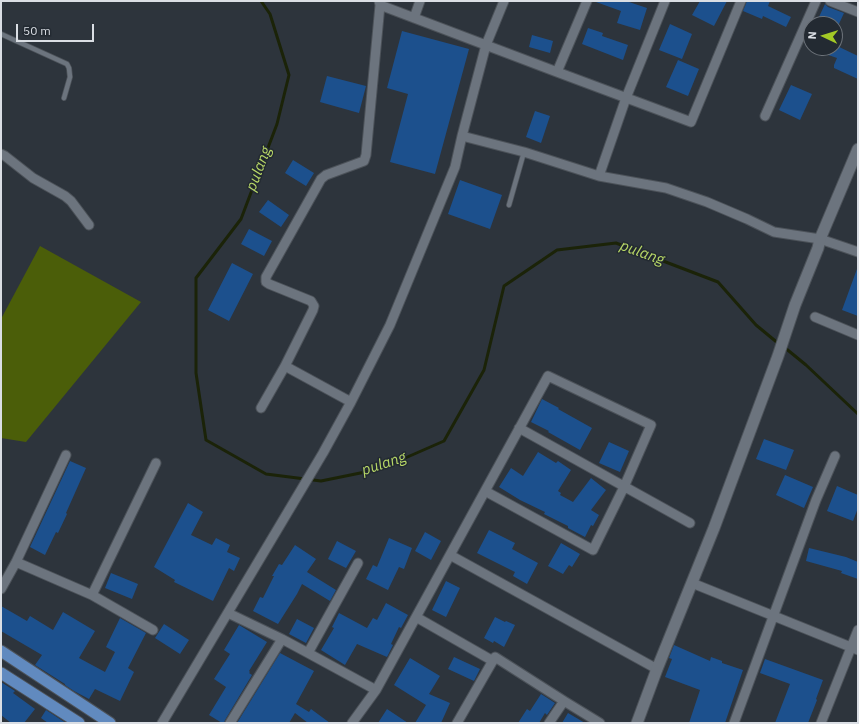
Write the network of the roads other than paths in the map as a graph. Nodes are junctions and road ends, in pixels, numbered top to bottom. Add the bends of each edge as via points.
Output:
1 (420, 1) edge
2 (504, 1) edge
3 (587, 1) edge
4 (665, 1) edge
5 (741, 1) edge
6 (816, 1) edge
7 (830, 1) edge
8 (379, 3) edge
9 (858, 12) edge
10 (414, 18) junction
11 (1, 34) edge
12 (486, 45) junction
13 (557, 72) junction
14 (64, 98) dead end
15 (626, 98) junction
16 (765, 116) dead end
17 (462, 136) junction
18 (524, 152) junction
19 (1, 154) edge
20 (857, 157) edge
21 (599, 176) junction
22 (509, 205) dead end
23 (89, 225) dead end
24 (819, 243) junction
25 (858, 252) edge
26 (815, 317) dead end
27 (858, 335) edge
28 (285, 366) junction
29 (351, 402) junction
30 (261, 408) dead end
31 (519, 428) junction
32 (66, 455) dead end
33 (835, 456) dead end
34 (156, 463) dead end
35 (624, 487) junction
36 (485, 491) junction
37 (690, 524) dead end
38 (450, 555) junction
39 (16, 562) junction
40 (358, 563) dead end
41 (692, 583) junction
42 (1, 589) edge
43 (92, 595) junction
44 (228, 613) junction
45 (774, 615) junction
46 (416, 617) junction
47 (153, 630) dead end
48 (858, 630) edge
49 (282, 639) junction
50 (855, 648) edge
51 (1, 651) edge
52 (308, 653) junction
53 (492, 661) junction
54 (657, 669) junction
55 (1, 672) edge
56 (376, 690) junction
57 (564, 702) junction
58 (77, 723) edge
59 (110, 723) edge
60 (162, 723) edge
61 (230, 723) edge
62 (354, 723) edge
63 (457, 723) edge
64 (549, 723) edge
65 (600, 723) edge
66 (637, 723) edge
67 (734, 723) edge
68 (821, 723) edge

1 - 10 street
2 - 12 street
3 - 13 street
4 - 15 street
5 - 15 street via 691,122
6 - 16 street
7 - 9 street
8 - 10 street
8 - 28 street via 364,161 326,175 321,180 266,277 269,284 311,301 314,306
10 - 12 street
11 - 14 lane via 67,64 70,77
12 - 13 street
12 - 17 street
13 - 15 street
15 - 21 street
17 - 18 street
17 - 29 street via 455,167 390,325
18 - 21 street
18 - 22 lane
19 - 23 street via 33,178 65,196
20 - 24 street
21 - 24 street via 666,188 707,202 774,232
24 - 25 street
24 - 41 street
26 - 27 street
28 - 29 street
28 - 30 street
29 - 44 street
31 - 35 street
31 - 35 street via 548,376 651,425
31 - 36 street
32 - 39 street
33 - 45 street
34 - 43 street
35 - 36 street via 593,550
35 - 37 street
36 - 38 street
38 - 46 street
38 - 54 street
39 - 42 street
39 - 43 street
40 - 52 street
41 - 45 street
41 - 54 street
43 - 47 street
44 - 49 street
44 - 60 street
45 - 50 street
45 - 67 street
46 - 53 street
46 - 56 street
48 - 50 street
49 - 52 street
49 - 61 street
50 - 68 street
51 - 59 main road
52 - 56 street
53 - 57 street via 495,656
53 - 63 street
54 - 66 street
55 - 58 main road
56 - 62 street
57 - 64 street
57 - 65 street

